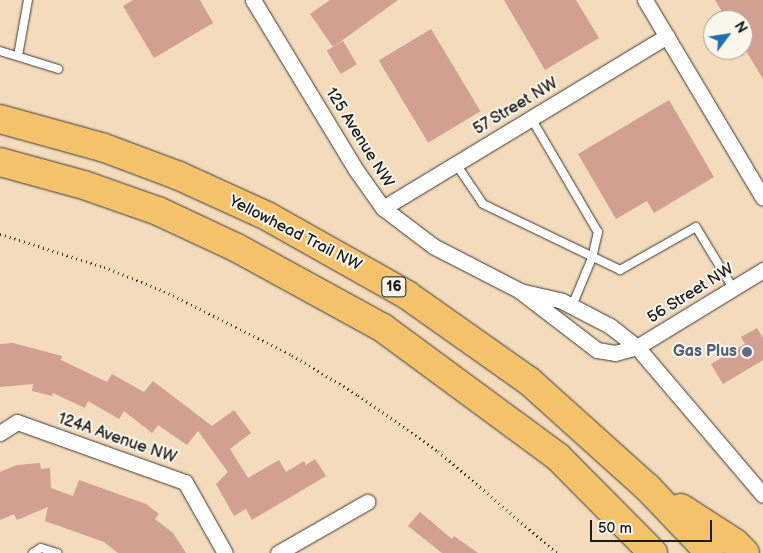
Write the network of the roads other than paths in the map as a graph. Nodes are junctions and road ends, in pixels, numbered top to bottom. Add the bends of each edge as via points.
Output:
1 (28, 0) edge
2 (253, 0) edge
3 (646, 0) edge
4 (667, 36) junction
5 (0, 51) edge
6 (18, 56) junction
7 (58, 69) dead end
8 (532, 118) junction
9 (0, 119) edge
10 (0, 162) edge
11 (456, 164) junction
12 (763, 198) edge
13 (384, 208) junction
14 (592, 258) junction
15 (763, 270) edge
16 (733, 288) junction
17 (520, 291) junction
18 (572, 306) junction
19 (637, 347) junction
20 (0, 433) edge
21 (648, 488) junction
22 (763, 495) edge
23 (368, 502) dead end
24 (33, 553) edge
25 (57, 553) edge
26 (225, 553) edge
27 (278, 553) edge
28 (653, 553) edge
29 (710, 553) edge
30 (746, 553) edge

1 - 6 lane
2 - 13 street, 125 Avenue NW via 356,170
3 - 4 street
4 - 8 street, 57 Street NW
4 - 12 street
5 - 6 lane
6 - 7 lane
8 - 11 street, 57 Street NW
8 - 14 lane via 598,232
9 - 21 highway, Yellowhead Trail NW / 16 via 102,147 177,175 338,254 407,295 529,381
10 - 28 highway, 16 via 84,185 158,211 237,248 383,328 558,457
11 - 13 street, 57 Street NW
11 - 14 lane via 482,204
13 - 17 street, 125 Avenue NW via 433,246
14 - 16 lane via 620,270 696,227
14 - 18 lane
15 - 16 street, 56 Street NW
16 - 19 street, 56 Street NW
17 - 18 street, 125 Avenue NW
17 - 19 street, 125 Avenue NW via 597,350 615,353
18 - 19 street, 125 Avenue NW via 610,326
19 - 22 street, 125 Avenue NW
20 - 26 street, 124A Avenue NW via 17,422 185,482
21 - 29 highway, Yellowhead Trail NW / 16
21 - 30 highway
23 - 27 street
24 - 25 lane via 41,548

